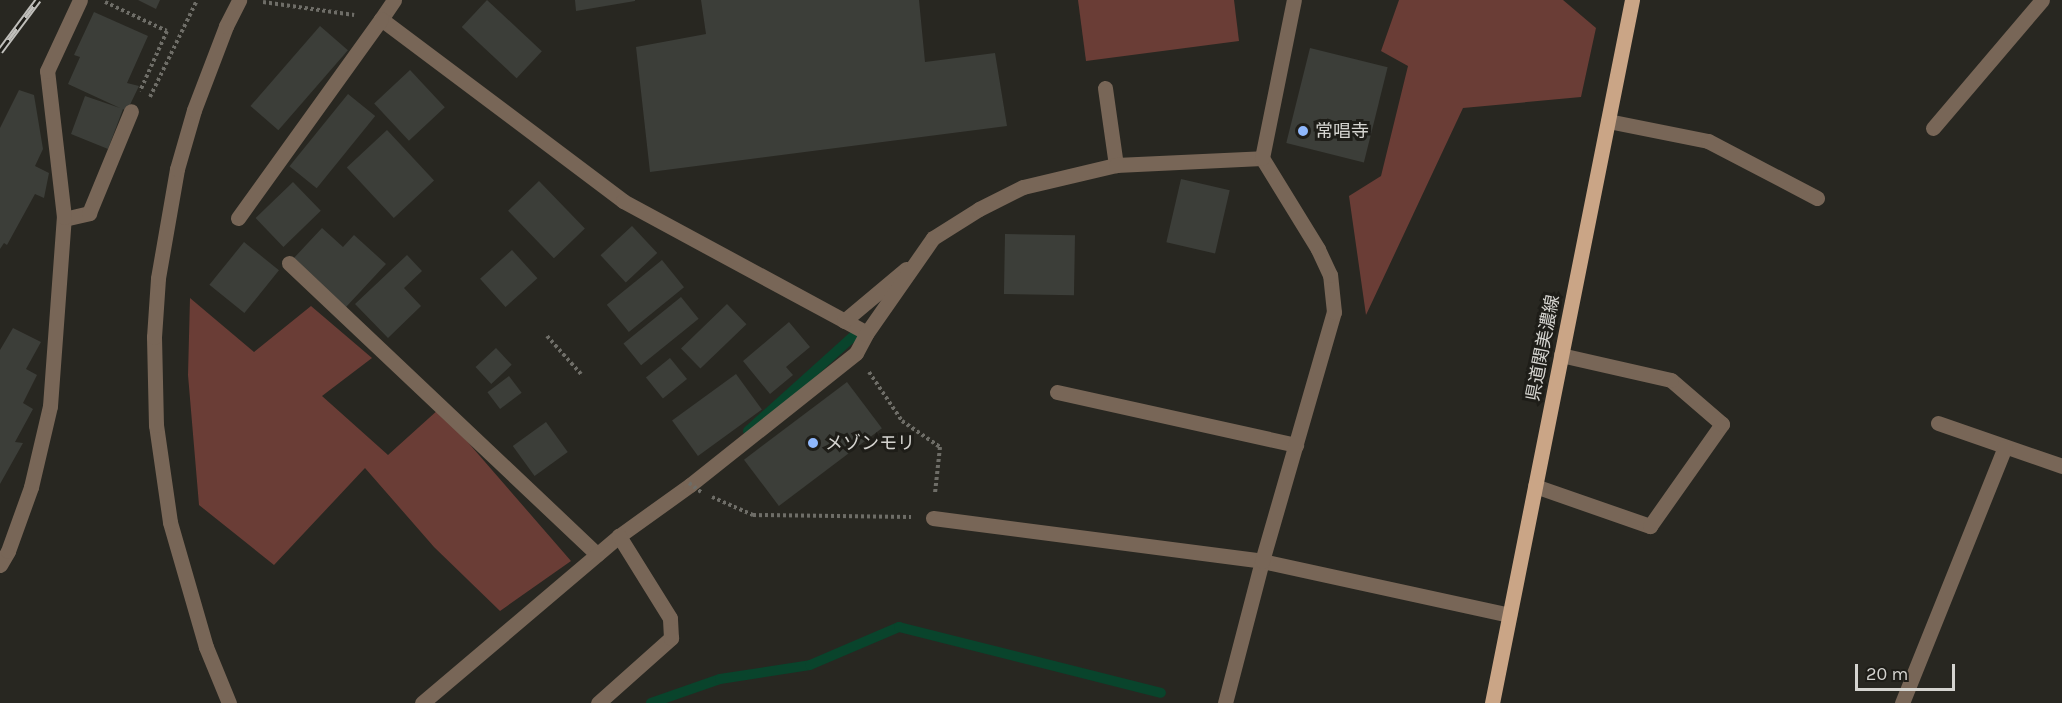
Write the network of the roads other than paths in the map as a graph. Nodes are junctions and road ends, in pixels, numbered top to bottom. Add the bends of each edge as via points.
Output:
1 (80, 0) edge
2 (239, 0) edge
3 (394, 0) edge
4 (1294, 0) edge
5 (1632, 0) edge
6 (2042, 0) edge
7 (381, 19) junction
8 (1105, 88) dead end
9 (131, 111) road end
10 (1608, 121) junction
11 (1933, 128) dead end
12 (1262, 158) junction
13 (1116, 165) junction
14 (1817, 198) dead end
15 (238, 218) dead end
16 (64, 219) junction
17 (921, 256) junction
18 (289, 263) dead end
19 (844, 321) junction
20 (867, 333) junction
21 (1561, 355) junction
22 (1057, 392) dead end
23 (1938, 423) dead end
24 (1296, 445) junction
25 (2006, 447) junction
26 (2062, 466) edge
27 (1535, 486) junction
28 (933, 518) road end
29 (619, 536) junction
30 (597, 554) junction
31 (1262, 561) junction
32 (0, 565) edge
33 (1509, 615) junction
34 (229, 703) edge
35 (422, 703) edge
36 (598, 703) edge
37 (1225, 703) edge
38 (1492, 703) edge
39 (1902, 703) edge

1 - 16 street via 47,71
2 - 34 street via 194,110 177,169 158,278 154,337 156,425 170,522 206,647
3 - 7 street
4 - 12 street
5 - 10 main road, 県道関美濃線
6 - 11 street
7 - 15 street
7 - 19 street via 622,201
8 - 13 street
9 - 16 street via 89,213
10 - 14 street via 1708,141
10 - 21 main road, 県道関美濃線
12 - 13 street
12 - 24 street via 1330,275 1334,312
13 - 17 street via 1023,187 979,208 933,238
16 - 32 street via 50,406 31,487
17 - 19 street
17 - 20 street
18 - 30 street
19 - 20 street
20 - 29 street via 856,353 690,485
21 - 27 main road, 県道関美濃線
21 - 27 street via 1671,380 1722,424 1650,526
22 - 24 street
23 - 25 street
24 - 31 street
25 - 26 street
25 - 39 street
27 - 33 main road, 県道関美濃線
28 - 31 street
29 - 30 street
29 - 36 street via 670,618 671,638
30 - 35 street
31 - 33 street
31 - 37 street
33 - 38 main road, 県道関美濃線

